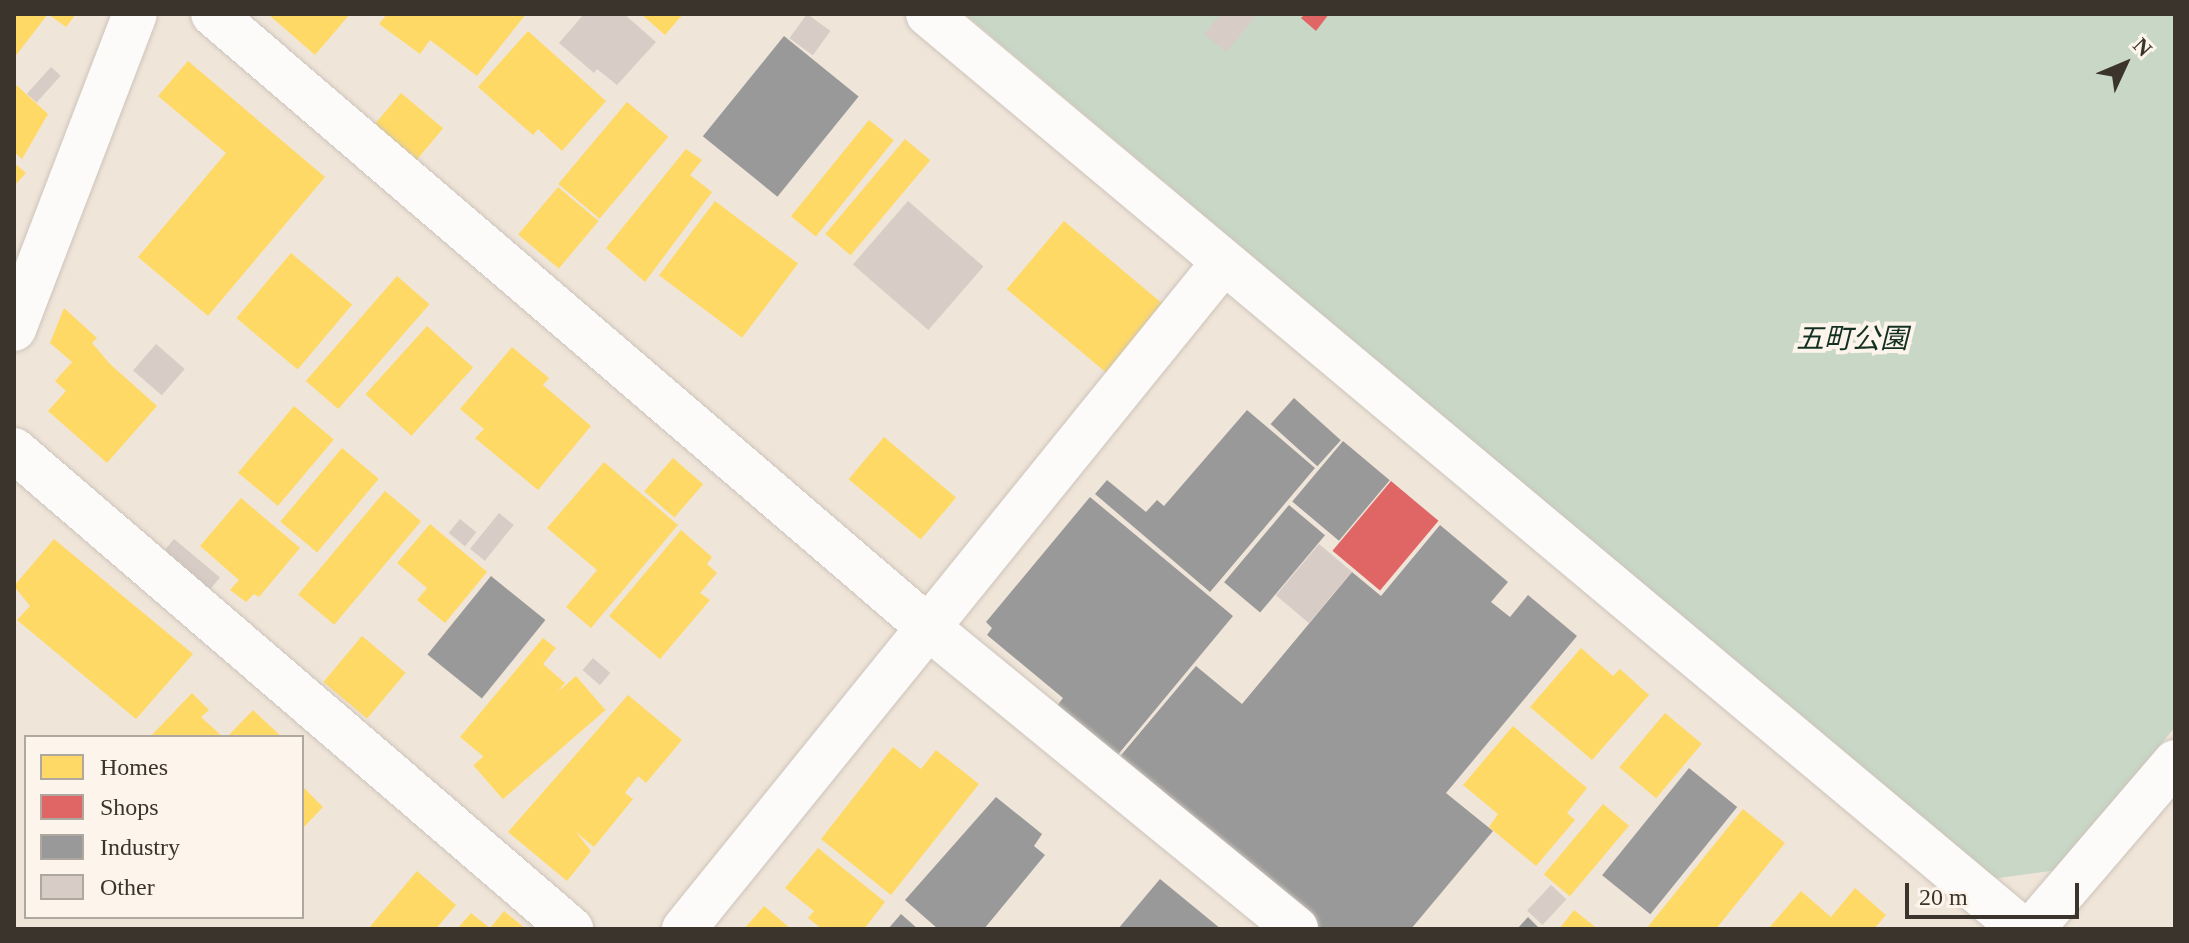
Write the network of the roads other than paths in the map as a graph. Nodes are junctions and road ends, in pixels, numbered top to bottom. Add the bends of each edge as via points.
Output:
1 (135, 14) edge
2 (213, 14) edge
3 (928, 14) edge
4 (1223, 263) junction
5 (14, 329) edge
6 (14, 450) edge
7 (930, 629) junction
8 (2175, 762) edge
9 (571, 929) edge
10 (684, 929) edge
11 (1296, 929) edge
12 (2022, 929) edge
13 (2032, 929) edge

1 - 5 street
2 - 7 street
3 - 4 street
4 - 7 street
4 - 12 street
6 - 9 street
7 - 10 street
7 - 11 street
8 - 13 street

